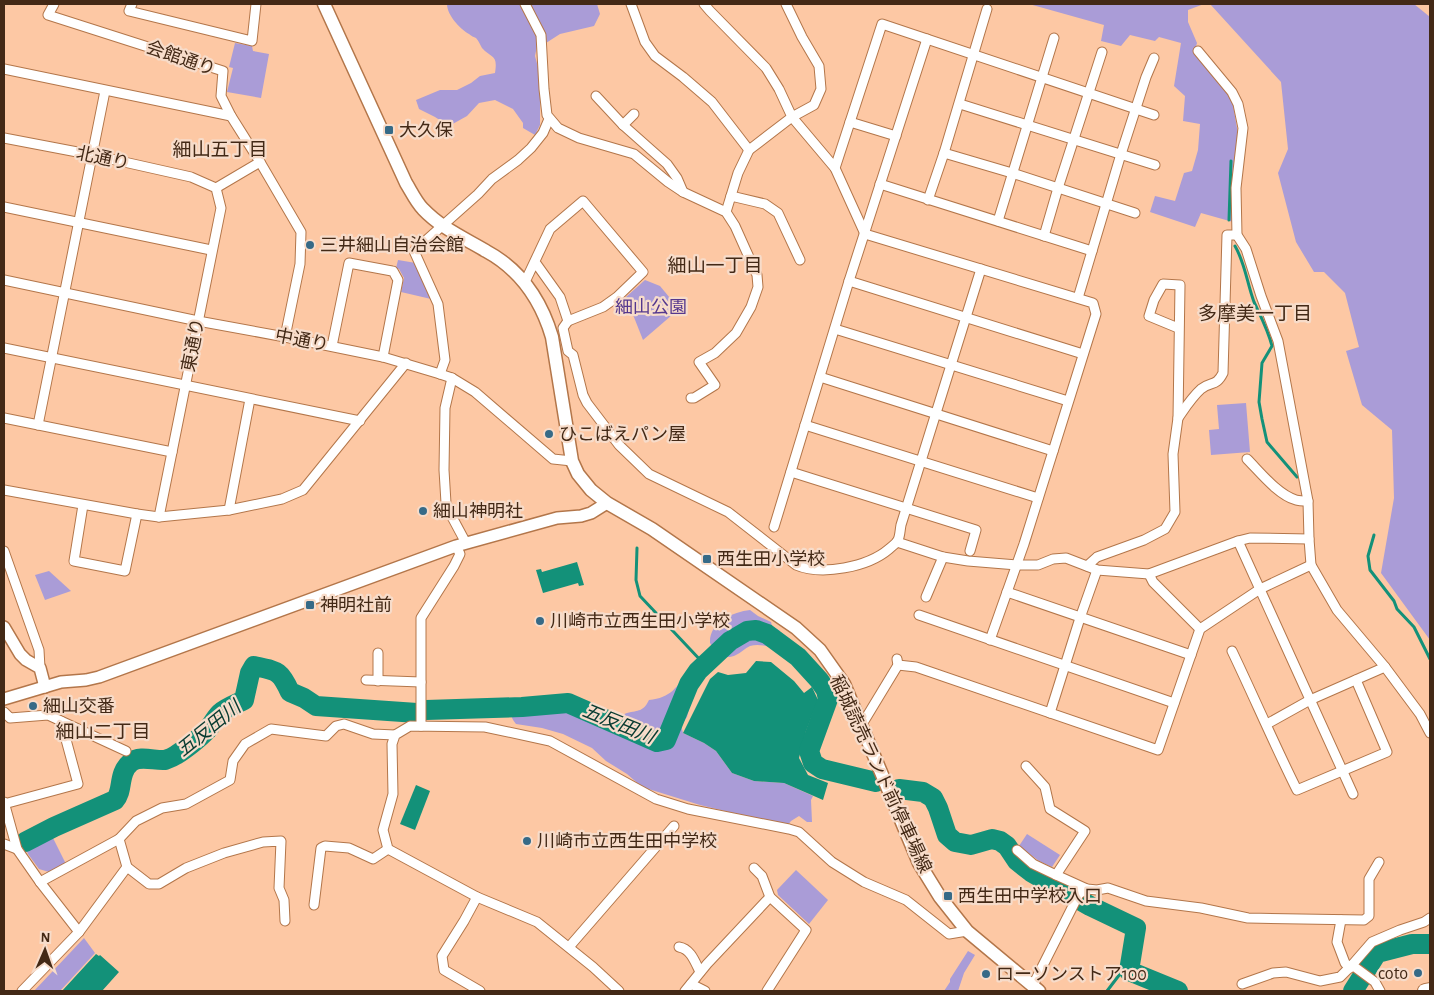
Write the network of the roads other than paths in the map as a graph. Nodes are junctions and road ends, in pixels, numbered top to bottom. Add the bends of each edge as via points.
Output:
1 (54, 4) edge
2 (132, 4) edge
3 (256, 4) edge
4 (324, 4) edge
5 (525, 4) edge
6 (631, 4) edge
7 (704, 4) edge
8 (786, 4) edge
9 (988, 9) dead end
10 (1054, 38) dead end
11 (927, 39) junction
12 (1198, 51) dead end
13 (1102, 52) dead end
14 (974, 55) junction
15 (1154, 58) dead end
16 (4, 69) edge
17 (1042, 78) junction
18 (105, 91) junction
19 (1088, 93) junction
20 (596, 96) dead end
21 (960, 104) junction
22 (1136, 109) junction
23 (634, 114) dead end
24 (1154, 115) dead end
25 (231, 116) junction
26 (792, 117) junction
27 (549, 119) junction
28 (850, 122) junction
29 (1026, 124) junction
30 (623, 125) junction
31 (896, 136) junction
32 (4, 138) edge
33 (1074, 140) junction
34 (749, 150) junction
35 (944, 153) junction
36 (1121, 154) junction
37 (93, 155) junction
38 (260, 162) junction
39 (1155, 165) dead end
40 (835, 168) junction
41 (1012, 173) junction
42 (880, 184) junction
43 (216, 188) junction
44 (1058, 188) junction
45 (683, 192) junction
46 (731, 196) junction
47 (928, 200) junction
48 (1106, 203) junction
49 (4, 207) edge
50 (726, 212) junction
51 (1135, 213) dead end
52 (998, 221) junction
53 (78, 223) junction
54 (442, 226) junction
55 (865, 234) junction
56 (1237, 235) junction
57 (1044, 236) junction
58 (212, 250) junction
59 (1092, 251) junction
60 (800, 260) dead end
61 (535, 262) junction
62 (980, 269) junction
63 (4, 280) edge
64 (849, 281) junction
65 (525, 282) junction
66 (65, 293) junction
67 (1078, 298) junction
68 (966, 318) junction
69 (198, 321) junction
70 (568, 321) junction
71 (1178, 328) junction
72 (835, 329) junction
73 (285, 336) junction
74 (332, 346) junction
75 (4, 348) edge
76 (1083, 354) junction
77 (383, 357) junction
78 (52, 358) junction
79 (406, 363) junction
80 (951, 365) junction
81 (440, 374) junction
82 (820, 377) junction
83 (452, 378) junction
84 (185, 385) junction
85 (691, 398) dead end
86 (250, 399) junction
87 (1068, 401) junction
88 (936, 414) junction
89 (4, 418) edge
90 (1178, 418) junction
91 (360, 421) junction
92 (38, 425) junction
93 (805, 426) junction
94 (1053, 451) junction
95 (172, 452) junction
96 (1247, 459) dead end
97 (572, 461) junction
98 (921, 462) junction
99 (791, 472) junction
100 (4, 490) edge
101 (1038, 498) junction
102 (1308, 501) junction
103 (607, 503) junction
104 (83, 504) junction
105 (907, 508) junction
106 (229, 510) junction
107 (137, 514) junction
108 (159, 517) junction
109 (774, 527) dead end
110 (1308, 539) junction
111 (1238, 541) junction
112 (897, 542) junction
113 (461, 544) junction
114 (4, 551) edge
115 (970, 551) dead end
116 (943, 557) junction
117 (1017, 565) junction
118 (1311, 565) junction
119 (1087, 566) junction
120 (1097, 570) junction
121 (1149, 574) junction
122 (1260, 589) junction
123 (1007, 592) junction
124 (926, 597) dead end
125 (919, 615) dead end
126 (1080, 618) junction
127 (4, 627) edge
128 (1200, 629) junction
129 (990, 640) junction
130 (1232, 651) dead end
131 (378, 653) dead end
132 (1191, 655) junction
133 (1064, 665) junction
134 (1385, 667) junction
135 (40, 668) junction
136 (366, 680) dead end
137 (1356, 680) junction
138 (378, 681) junction
139 (421, 682) junction
140 (45, 687) junction
141 (4, 698) edge
142 (1310, 700) junction
143 (1174, 703) junction
144 (4, 712) edge
145 (1050, 713) junction
146 (61, 721) junction
147 (1267, 724) junction
148 (421, 726) junction
149 (861, 726) junction
150 (1430, 733) edge
151 (395, 735) junction
152 (126, 751) dead end
153 (1026, 766) dead end
154 (1342, 770) junction
155 (1353, 794) dead end
156 (4, 803) edge
157 (674, 826) dead end
158 (119, 839) junction
159 (4, 844) edge
160 (17, 849) junction
161 (388, 849) junction
162 (1017, 850) dead end
163 (1379, 862) dead end
164 (127, 867) junction
165 (754, 868) dead end
166 (1056, 875) junction
167 (40, 882) junction
168 (1087, 889) junction
169 (477, 897) junction
170 (770, 897) junction
171 (314, 905) dead end
172 (1430, 918) edge
173 (1341, 920) junction
174 (284, 921) dead end
175 (966, 930) junction
176 (79, 932) junction
177 (679, 947) dead end
178 (569, 948) junction
179 (1351, 966) junction
180 (700, 972) junction
181 (691, 984) junction
182 (1242, 984) dead end
183 (1036, 988) edge
184 (1430, 990) edge
185 (22, 991) edge
186 (480, 991) edge
187 (619, 991) edge
188 (685, 991) edge
189 (705, 991) edge
190 (767, 991) edge
191 (1380, 991) edge
192 (1425, 991) edge

1 - 25 street, 会館通り via 48,15 223,71 221,96
2 - 3 street via 129,11 252,41
4 - 54 main road, 稲城読売ランド前停車場線 via 406,183 422,208
5 - 27 street via 541,35
6 - 34 street via 645,42 655,56 712,102
7 - 26 street via 766,68
8 - 26 street via 819,66 821,88 814,105
9 - 14 street
10 - 17 street
11 - 14 street
11 - 28 street via 882,24
11 - 31 street
12 - 56 street via 1238,104 1243,128 1236,188
13 - 19 street
14 - 17 street
14 - 21 street
15 - 22 street
16 - 18 street
17 - 19 street
17 - 29 street
18 - 25 street
18 - 37 street
19 - 22 street
19 - 33 street
20 - 30 street
21 - 29 street
21 - 35 street
22 - 24 street
22 - 36 street
23 - 30 street
25 - 38 street, 会館通り
26 - 34 street
26 - 40 street
27 - 45 street via 558,128 579,138 634,154
27 - 54 street via 544,132 531,148
28 - 31 street
28 - 40 street
29 - 33 street
29 - 41 street
30 - 45 street via 667,164
31 - 42 street
32 - 37 street, 北通り
33 - 36 street
33 - 44 street
34 - 46 street
35 - 41 street
35 - 47 street
36 - 39 street
36 - 48 street
37 - 43 street, 北通り via 191,177
37 - 53 street
38 - 43 street
38 - 73 street, 会館通り via 301,232 300,264
40 - 55 street
41 - 44 street
41 - 52 street
42 - 47 street
42 - 55 street
43 - 58 street, 東通り via 221,208
44 - 48 street
44 - 57 street
45 - 50 street
46 - 50 street
46 - 60 street via 765,204 778,213
47 - 52 street
48 - 51 street
48 - 59 street
49 - 53 street
50 - 85 street via 757,275 758,287 736,333 715,353 699,362 715,385
52 - 57 street
53 - 58 street
53 - 66 street
54 - 65 main road, 稲城読売ランド前停車場線 via 509,266
54 - 81 street via 414,250 438,304 445,360
55 - 62 street
55 - 64 street
56 - 90 street via 1227,235 1223,373 1219,380 1203,388 1189,402
56 - 102 street via 1246,249 1278,341
57 - 59 street
58 - 69 street, 東通り
59 - 67 street
61 - 65 street
61 - 70 street via 560,297
61 - 70 street via 550,229 583,201 643,272 603,307
62 - 67 street
62 - 68 street
63 - 66 street, 中通り
64 - 68 street
64 - 72 street
65 - 97 main road, 稲城読売ランド前停車場線 via 546,317 552,337
66 - 69 street, 中通り
66 - 78 street
67 - 76 street via 1093,303 1096,314
68 - 76 street
68 - 80 street
69 - 73 street, 中通り
69 - 84 street, 東通り
70 - 112 street via 563,328 568,351 573,355 587,403 619,445 649,474 728,512 805,569 822,570 861,564
71 - 71 street via 1149,316 1163,284 1180,285
71 - 90 street
72 - 80 street
72 - 82 street
73 - 74 street, 中通り
74 - 77 street, 中通り
74 - 77 street via 349,263 393,271 398,280
75 - 78 street
76 - 87 street
77 - 79 street, 中通り
78 - 84 street
78 - 92 street
79 - 81 street, 中通り
79 - 91 street
80 - 87 street
80 - 88 street
81 - 83 street, 中通り
82 - 88 street
82 - 93 street
83 - 97 street, 中通り via 487,401 553,459
83 - 113 street via 445,408 444,470 446,503
84 - 86 street
84 - 95 street, 東通り
86 - 91 street
86 - 106 street
87 - 94 street
88 - 94 street
88 - 98 street
89 - 92 street
90 - 119 street via 1173,454 1175,512 1165,529 1097,557
91 - 106 street via 303,490 282,499
92 - 95 street
93 - 98 street
93 - 99 street
94 - 101 street
95 - 108 street, 東通り
96 - 102 street via 1282,493 1297,501
97 - 103 main road, 稲城読売ランド前停車場線 via 591,490
98 - 101 street
98 - 105 street
99 - 105 street
99 - 109 street
100 - 104 street
101 - 117 street
102 - 110 street
103 - 113 street via 581,516 557,518
103 - 149 main road, 稲城読売ランド前停車場線 via 652,529 796,628 820,650 844,684
104 - 107 street
104 - 107 street via 74,561 124,571
105 - 112 street
105 - 115 street via 976,530
106 - 108 street
107 - 108 street
110 - 111 street via 1250,538
110 - 118 street
111 - 121 street
111 - 122 street
112 - 116 street
113 - 139 street via 454,566 421,618
113 - 140 street via 99,677
114 - 135 street via 39,650
116 - 117 street
116 - 124 street
117 - 119 street via 1038,565 1066,558
117 - 123 street
118 - 122 street
118 - 134 street via 1337,610
119 - 120 street
120 - 121 street
120 - 126 street
121 - 128 street via 1153,582
122 - 128 street
122 - 142 street
123 - 126 street
123 - 129 street
125 - 129 street
126 - 132 street
126 - 133 street
127 - 135 street via 20,654
128 - 132 street
129 - 133 street
130 - 147 street
131 - 138 street
132 - 143 street
133 - 143 street
133 - 145 street
134 - 137 street
134 - 150 street
135 - 140 street
136 - 138 street
137 - 142 street
137 - 154 street via 1387,752
138 - 139 street
139 - 148 street
140 - 141 street
142 - 147 street
142 - 154 street
143 - 145 street via 1158,750
144 - 146 street via 10,718 48,715
145 - 149 street via 898,662
146 - 152 street
146 - 156 street via 78,784
147 - 154 street via 1297,790
148 - 151 street via 410,726
148 - 175 street via 485,727 550,741 656,799 688,809 799,832 832,862 864,882 906,900 949,934
149 - 175 main road, 稲城読売ランド前停車場線 via 919,863
151 - 158 street via 373,734 344,724 336,726 326,736 272,729 246,744 233,761 230,780 186,804 162,808 136,821
151 - 161 street via 392,744 393,794 383,830
153 - 166 street via 1046,787 1050,809 1085,831
154 - 155 street
156 - 160 street
157 - 178 street
158 - 164 street
158 - 167 street
159 - 160 street
160 - 167 street
161 - 169 street
161 - 171 street via 374,860 348,848 320,848
162 - 166 street via 1033,864
163 - 173 street via 1369,879 1369,916 1364,920
164 - 174 street via 148,884 158,884 186,868 224,853 263,842 282,841 279,888 284,900
164 - 176 street
165 - 170 street via 762,876
166 - 168 street
167 - 176 street
168 - 173 street via 1108,888 1146,901 1248,918
168 - 183 street via 1078,898
169 - 178 street via 537,922
169 - 186 street via 442,960 444,970
170 - 180 street
170 - 190 street via 806,930
172 - 179 street via 1372,942
173 - 179 street via 1337,942 1345,963
175 - 183 main road, 稲城読売ランド前停車場線
176 - 185 street
177 - 180 street via 686,948
178 - 187 street
179 - 182 street via 1340,977 1320,981 1286,972
179 - 191 street via 1375,982
180 - 181 street
181 - 188 street
181 - 189 street
184 - 192 main road

